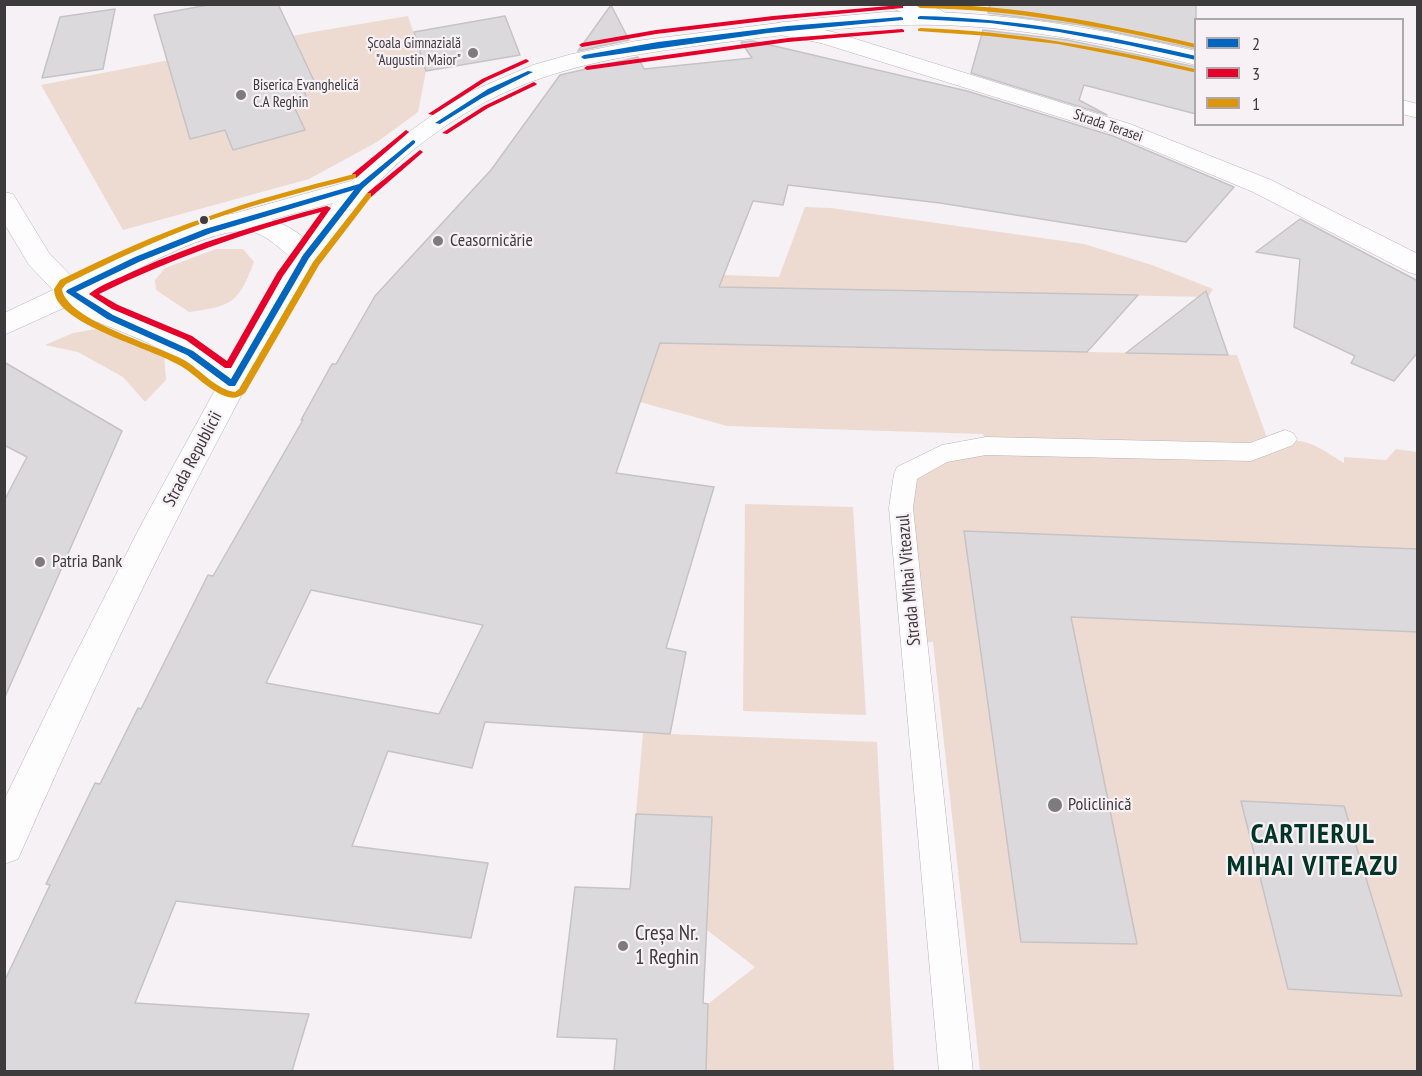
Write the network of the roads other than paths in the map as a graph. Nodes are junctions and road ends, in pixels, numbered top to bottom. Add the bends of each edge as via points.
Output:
1 (901, 4) edge
2 (939, 18) junction
3 (783, 29) junction
4 (1194, 58) edge
5 (360, 187) junction
6 (4, 200) edge
7 (234, 222) junction
8 (307, 256) junction
9 (1418, 266) edge
10 (70, 292) junction
11 (4, 325) edge
12 (232, 384) junction
13 (1285, 439) dead end
14 (4, 844) edge
15 (956, 1071) edge

1 - 2 main road
2 - 3 main road, Strada Republicii
2 - 4 main road via 1055,30
3 - 5 main road, Strada Republicii via 657,45 551,65 477,97 444,118
3 - 9 main road, Strada Terasei via 825,37 1122,129 1262,186
5 - 7 main road
5 - 8 main road, Strada Republicii
6 - 10 main road via 39,259
7 - 8 main road via 282,234
7 - 10 main road via 168,245
8 - 12 main road, Strada Republicii
10 - 11 main road
10 - 12 main road via 102,315 185,350
12 - 14 main road, Strada Republicii via 181,480
13 - 15 lane, Strada Mihai Viteazul via 1251,452 986,446 942,454 906,474 901,508

